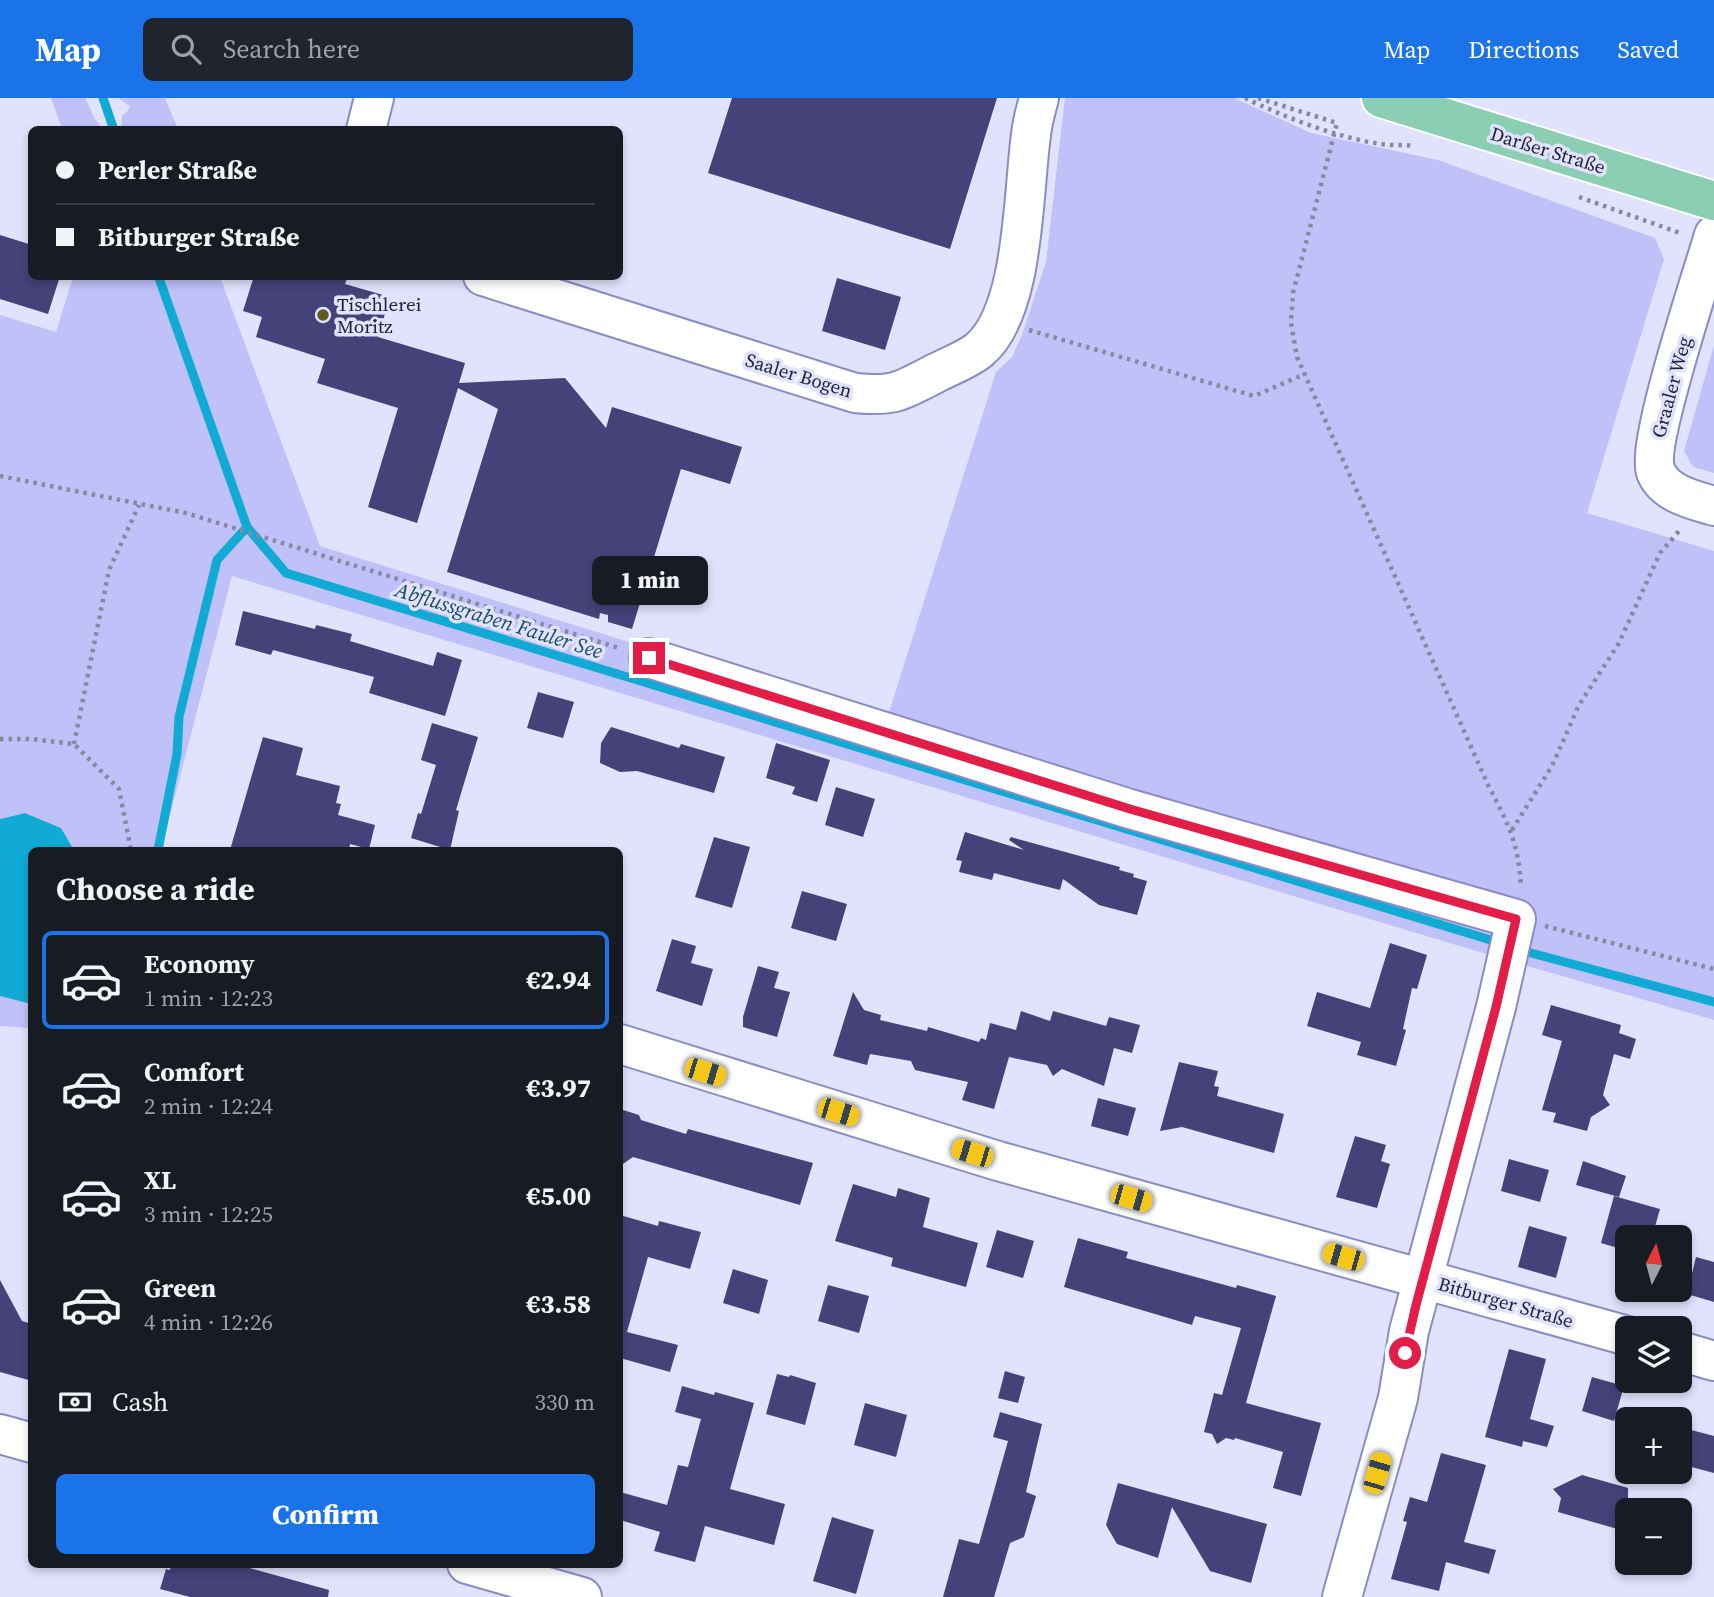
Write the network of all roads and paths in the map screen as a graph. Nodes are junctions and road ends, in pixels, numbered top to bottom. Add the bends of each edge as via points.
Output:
1 (374, 98) edge
2 (1040, 98) edge
3 (1245, 98) edge
4 (1258, 98) edge
5 (1381, 98) edge
6 (367, 126) edge
7 (1334, 132) junction
8 (1424, 148) dead end
9 (1577, 196) dead end
10 (1714, 201) edge
11 (1714, 236) edge
12 (496, 280) edge
13 (1019, 327) dead end
14 (1305, 374) junction
15 (0, 476) edge
16 (139, 505) junction
17 (1714, 506) edge
18 (1679, 531) dead end
19 (649, 658) joint
20 (0, 739) edge
21 (74, 744) junction
22 (1512, 830) junction
23 (130, 847) edge
24 (1516, 919) junction
25 (1714, 969) edge
26 (623, 1045) edge
27 (1423, 1279) junction
28 (1615, 1332) edge
29 (1692, 1355) edge
30 (1714, 1361) edge
31 (0, 1434) edge
32 (28, 1442) edge
33 (481, 1568) edge
34 (582, 1597) edge
35 (1342, 1597) edge

1 - 6 street
2 - 12 street, Saaler Bogen via 1031,132 1021,236 1006,306 994,332 979,350 898,393 855,393
3 - 7 path
4 - 7 path via 1337,124
5 - 10 main road, Darßer Straße
7 - 8 path via 1381,144
7 - 14 path via 1293,293 1291,323
9 - 11 path via 1679,232
11 - 17 street, Graaler Weg via 1653,457 1661,481 1674,492
13 - 14 path via 1254,396
14 - 22 path
15 - 16 path
16 - 19 path via 186,513
16 - 21 path via 109,570
18 - 22 path via 1660,553 1619,643 1579,705 1552,766
19 - 24 street via 1130,809
20 - 21 path
21 - 23 path via 118,789
22 - 24 path via 1520,859 1522,899
24 - 25 path
24 - 27 street
26 - 27 street, Bitburger Straße via 998,1161
27 - 28 street, Bitburger Straße
27 - 35 street via 1398,1398
29 - 30 street
31 - 32 street
33 - 34 street

